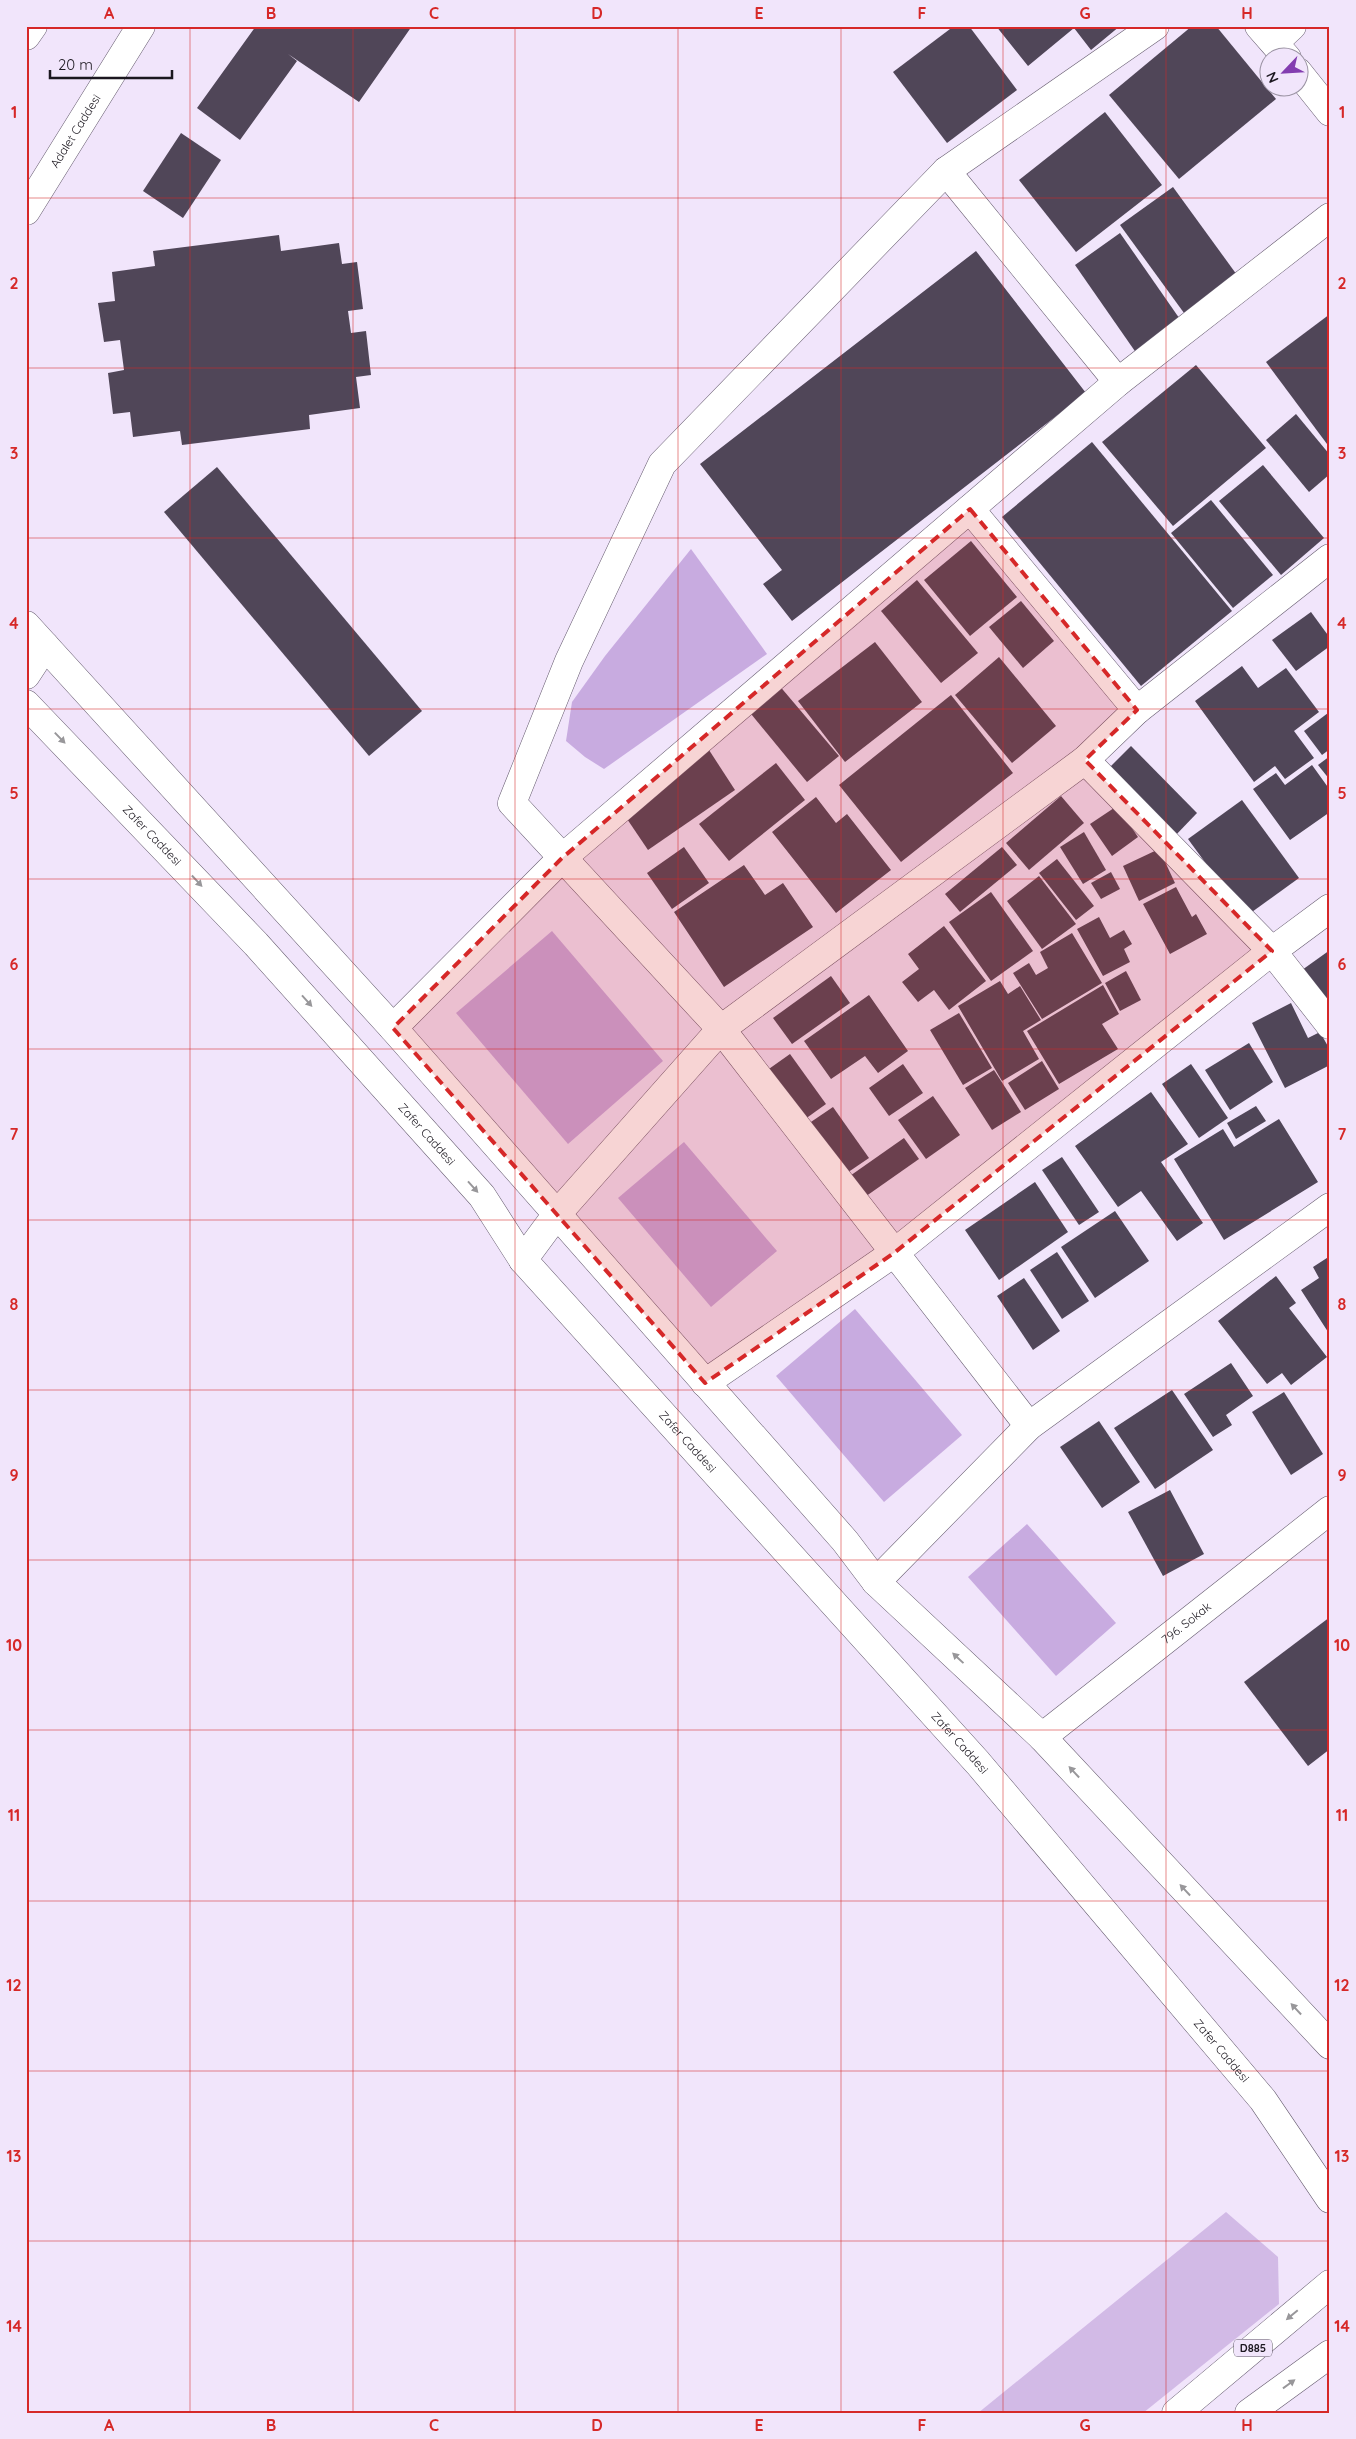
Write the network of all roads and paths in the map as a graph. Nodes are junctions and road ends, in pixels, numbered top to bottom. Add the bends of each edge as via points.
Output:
1 (33, 26) edge
2 (141, 26) edge
3 (1155, 26) edge
4 (26, 36) edge
5 (1308, 84) edge
6 (1330, 112) edge
7 (946, 171) junction
8 (26, 211) edge
9 (1330, 217) edge
10 (1118, 382) junction
11 (970, 509) junction
12 (1330, 558) edge
13 (26, 625) edge
14 (45, 646) junction
15 (26, 675) edge
16 (26, 704) edge
17 (1137, 710) junction
18 (1085, 760) junction
19 (561, 859) junction
20 (1330, 908) edge
21 (1272, 951) junction
22 (1330, 1025) edge
23 (393, 1028) junction
24 (721, 1030) junction
25 (1330, 1207) edge
26 (557, 1214) junction
27 (894, 1252) junction
28 (522, 1260) junction
29 (705, 1383) junction
30 (1029, 1426) junction
31 (1330, 1510) edge
32 (876, 1582) junction
33 (1042, 1737) junction
34 (1330, 2044) edge
35 (1330, 2199) edge
36 (1330, 2284) edge
37 (1330, 2354) edge
38 (1176, 2413) edge
39 (1249, 2413) edge

1 - 4 street
2 - 8 street, Adalet Caddesi
3 - 7 street
5 - 6 street
7 - 10 street
7 - 19 street via 662,464 569,661 512,804
9 - 10 street
10 - 11 street
11 - 17 street
11 - 19 street
12 - 17 street
13 - 14 street
14 - 15 street
14 - 23 street
16 -> 28 street, Zafer Caddesi via 256,944 482,1196
17 - 18 street
18 - 21 street
18 - 24 street
19 - 23 street
19 - 24 street
20 - 21 street
21 - 22 street
21 - 27 street
23 - 26 street
24 - 26 street
24 - 27 street
25 - 30 street
26 - 28 street
26 - 29 street
27 - 29 street
27 - 30 street
28 - 35 street, Zafer Caddesi via 978,1763 1263,2100
29 - 32 street via 845,1541
30 - 32 street
31 - 33 street, 796. Sokak
33 -> 32 street
34 -> 33 street
36 -> 38 street, D885
39 -> 37 street

